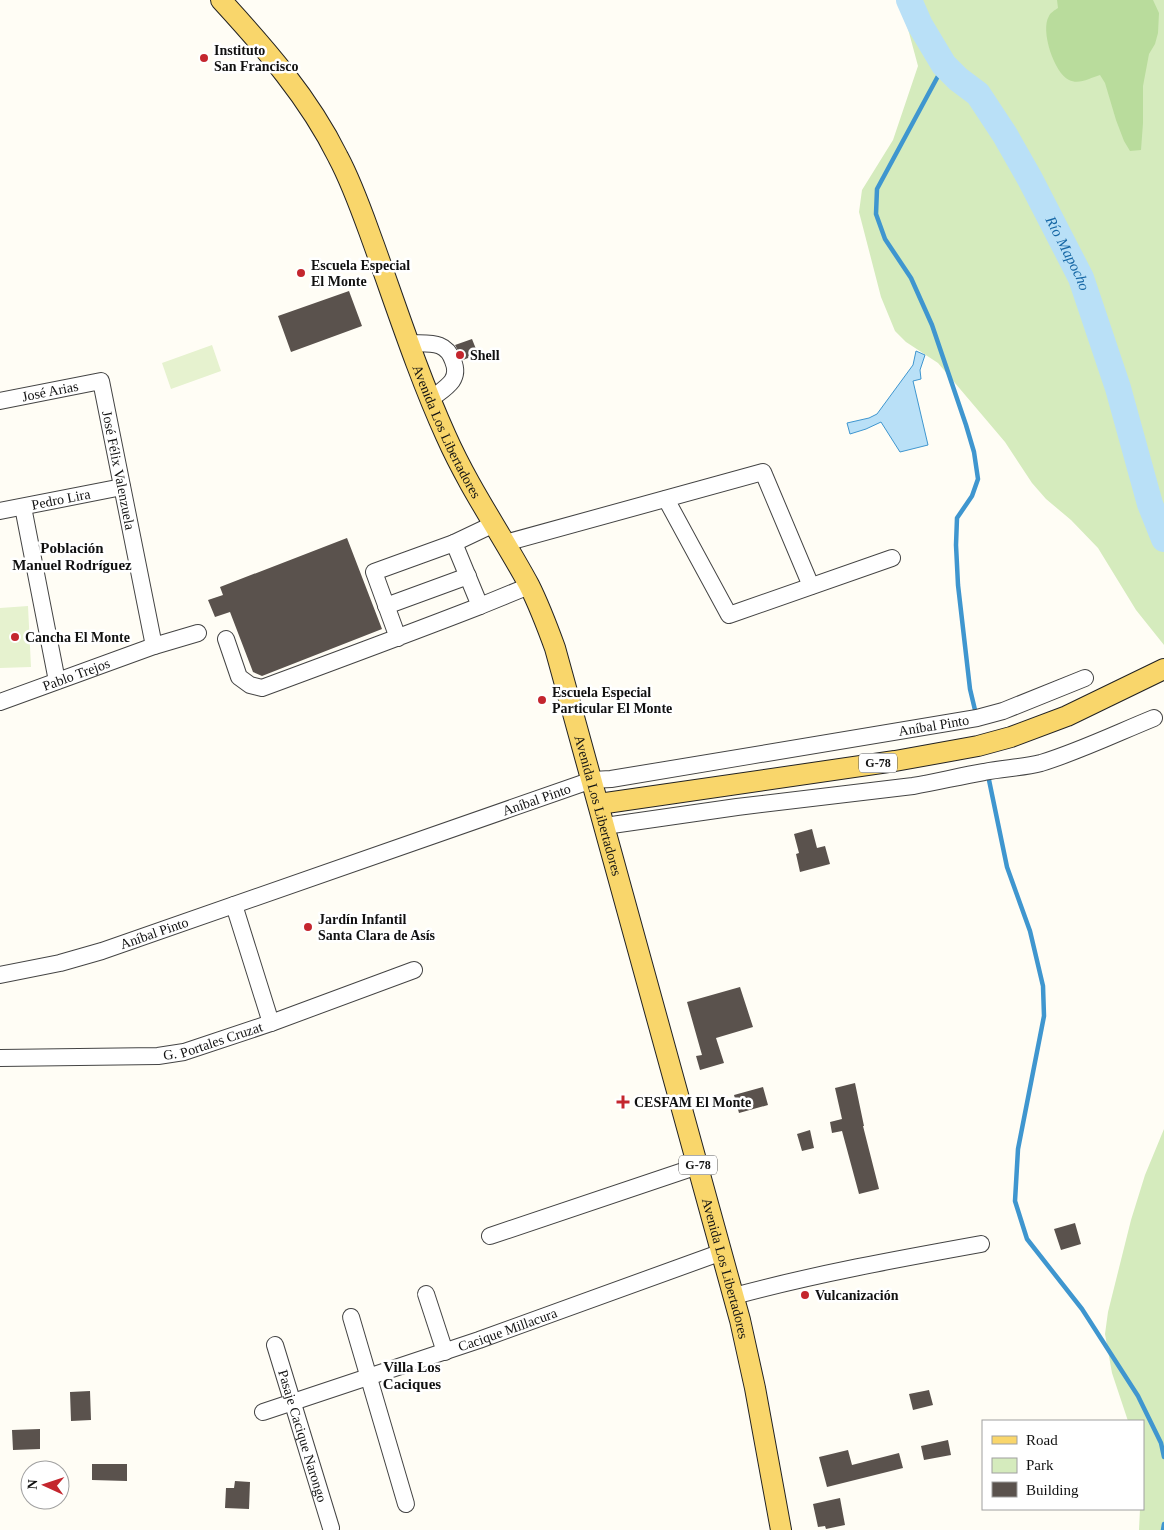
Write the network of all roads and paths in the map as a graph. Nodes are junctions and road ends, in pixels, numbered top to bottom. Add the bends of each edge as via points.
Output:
1 (221, 0) edge
2 (410, 342) junction
3 (101, 381) joint
4 (431, 400) junction
5 (0, 401) edge
6 (122, 488) junction
7 (666, 499) junction
8 (23, 507) junction
9 (0, 511) edge
10 (494, 524) junction
11 (454, 543) junction
12 (505, 543) junction
13 (892, 558) dead end
14 (468, 576) junction
15 (530, 586) junction
16 (811, 586) junction
17 (386, 606) junction
18 (480, 606) junction
19 (198, 633) dead end
20 (398, 638) junction
21 (226, 639) dead end
22 (154, 646) junction
23 (1164, 669) edge
24 (1085, 678) dead end
25 (57, 681) junction
26 (0, 702) edge
27 (1154, 718) dead end
28 (592, 780) junction
29 (608, 803) junction
30 (650, 820) junction
31 (605, 826) junction
32 (234, 905) junction
33 (414, 970) dead end
34 (0, 975) edge
35 (271, 1023) junction
36 (0, 1058) edge
37 (698, 1166) junction
38 (490, 1236) dead end
39 (980, 1244) dead end
40 (722, 1252) junction
41 (426, 1294) dead end
42 (734, 1296) junction
43 (351, 1316) dead end
44 (275, 1345) dead end
45 (445, 1352) junction
46 (369, 1377) junction
47 (293, 1402) junction
48 (263, 1412) dead end
49 (406, 1504) dead end
50 (331, 1528) dead end
51 (778, 1529) edge

1 - 2 main road, Avenida Los Libertadores via 284,73 338,156 359,203
2 - 4 main road, Avenida Los Libertadores
2 - 4 street via 440,345 448,350 454,361 453,379
3 - 5 street, José Arias
3 - 6 street, José Félix Valenzuela
4 - 10 main road, Avenida Los Libertadores via 455,455
6 - 8 street, Pedro Lira
6 - 22 street, José Félix Valenzuela
7 - 12 street
7 - 16 street via 729,615
7 - 16 street via 762,472
8 - 9 street, Pedro Lira
8 - 25 street
10 - 11 street
10 - 12 main road, Avenida Los Libertadores
11 - 14 street
11 - 17 street via 374,572
12 - 15 main road, Avenida Los Libertadores
13 - 16 street
14 - 17 street
14 - 18 street
15 - 18 street
15 - 28 main road, Avenida Los Libertadores via 558,655
17 - 20 street
18 - 20 street
19 - 22 street, Pablo Trejos
20 - 21 street via 262,688 250,686 239,677
22 - 25 street, Pablo Trejos
23 - 29 main road, Aníbal Pinto / G-78 via 1052,722 978,746
24 - 28 street, Aníbal Pinto via 978,718
25 - 26 street, Pablo Trejos
27 - 30 street via 1066,754 1019,768 913,786
28 - 29 main road, Avenida Los Libertadores
28 - 32 street, Aníbal Pinto
29 - 30 street
29 - 31 main road, Avenida Los Libertadores / G-78
30 - 31 street
31 - 37 main road, Avenida Los Libertadores / G-78
32 - 34 street, Aníbal Pinto via 81,958
32 - 35 street
33 - 35 street, G. Portales Cruzat
35 - 36 street, G. Portales Cruzat via 184,1052 158,1056
37 - 38 street
37 - 40 main road, Avenida Los Libertadores / G-78
39 - 42 street via 880,1262
40 - 42 main road, Avenida Los Libertadores / G-78
40 - 45 street, Cacique Millacura
41 - 45 street
42 - 51 main road, Avenida Los Libertadores / G-78 via 755,1388
43 - 46 street
44 - 47 street, Pasaje Cacique Narongo
45 - 46 street, Cacique Millacura
46 - 47 street, Cacique Millacura
46 - 49 street
47 - 48 street, Cacique Millacura
47 - 50 street, Pasaje Cacique Narongo

